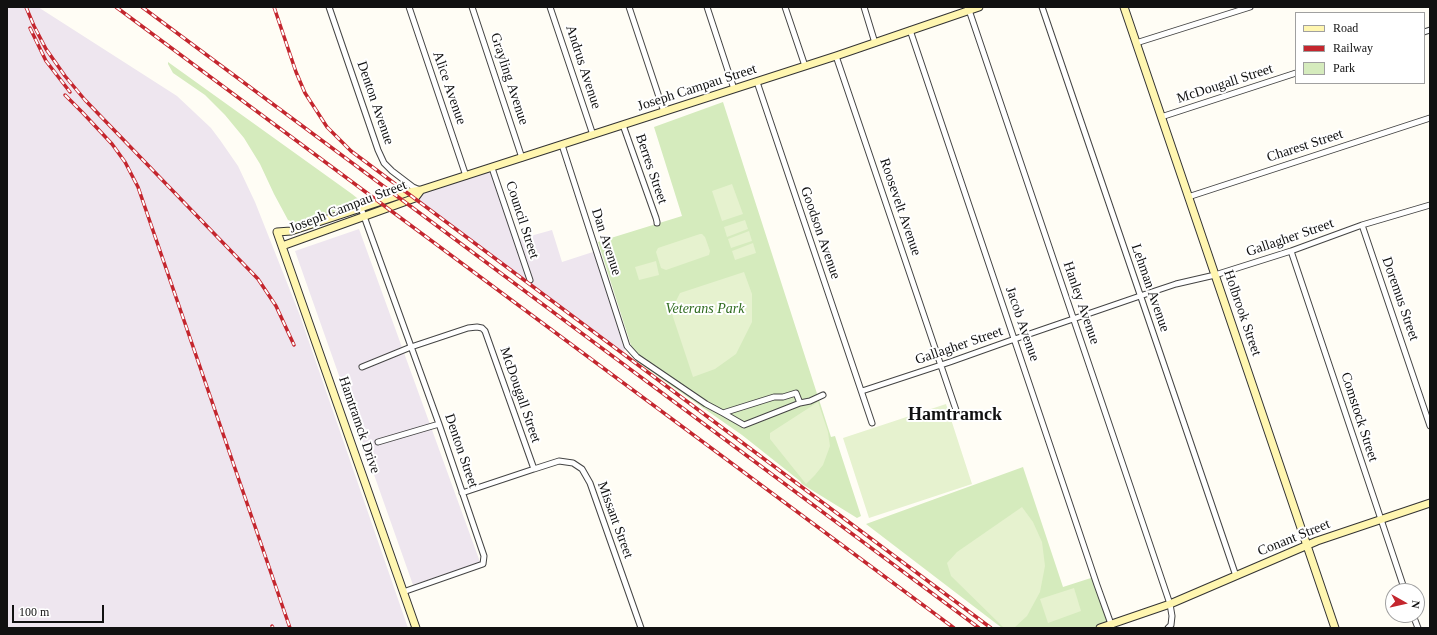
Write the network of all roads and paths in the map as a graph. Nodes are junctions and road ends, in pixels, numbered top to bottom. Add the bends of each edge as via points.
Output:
1 (330, 7) edge
2 (409, 7) edge
3 (472, 7) edge
4 (550, 7) edge
5 (629, 7) edge
6 (707, 7) edge
7 (785, 7) edge
8 (864, 7) edge
9 (979, 7) edge
10 (1042, 7) edge
11 (1124, 7) edge
12 (1250, 7) edge
13 (970, 10) junction
14 (910, 30) junction
15 (876, 43) junction
16 (1136, 43) junction
17 (836, 56) junction
18 (805, 66) junction
19 (1295, 73) edge
20 (757, 82) junction
21 (734, 89) junction
22 (664, 112) junction
23 (1161, 117) junction
24 (1430, 118) edge
25 (623, 125) junction
26 (593, 135) junction
27 (562, 145) junction
28 (522, 158) junction
29 (492, 168) junction
30 (466, 176) junction
31 (421, 190) junction
32 (1188, 197) junction
33 (1430, 205) edge
34 (361, 208) junction
35 (364, 217) junction
36 (657, 222) dead end
37 (1362, 225) junction
38 (277, 232) joint
39 (282, 246) junction
40 (1291, 251) junction
41 (1215, 275) junction
42 (530, 280) dead end
43 (1140, 296) junction
44 (1074, 318) junction
45 (1014, 339) junction
46 (411, 347) junction
47 (941, 365) junction
48 (362, 367) dead end
49 (862, 391) junction
50 (823, 395) dead end
51 (800, 403) junction
52 (956, 410) dead end
53 (723, 413) junction
54 (439, 424) junction
55 (872, 424) dead end
56 (1430, 426) edge
57 (378, 442) dead end
58 (534, 469) junction
59 (462, 493) junction
60 (1430, 503) edge
61 (1380, 520) junction
62 (1306, 545) junction
63 (1236, 576) junction
64 (1402, 583) edge
65 (403, 592) junction
66 (1170, 604) junction
67 (1111, 624) junction
68 (416, 628) edge
69 (641, 628) edge
70 (1100, 628) edge
71 (1168, 628) edge
72 (1335, 628) edge

1 - 31 street, Denton Avenue via 384,163 413,187
2 - 30 street, Alice Avenue
3 - 28 street, Grayling Avenue
4 - 26 street, Andrus Avenue
5 - 22 street
6 - 21 street
7 - 18 street
8 - 15 street
9 - 13 street, Joseph Campau Street
10 - 43 street, Lehman Avenue
11 - 16 street, Holbrook Street
12 - 16 street
13 - 14 street, Joseph Campau Street
13 - 44 street, Hanley Avenue
14 - 15 street, Joseph Campau Street
14 - 45 street, Jacob Avenue
15 - 17 street, Joseph Campau Street
16 - 23 street, Holbrook Street
17 - 18 street, Joseph Campau Street
17 - 47 street, Roosevelt Avenue
18 - 20 street, Joseph Campau Street
19 - 23 street, McDougall Street
20 - 21 street, Joseph Campau Street
20 - 49 street, Goodson Avenue
21 - 22 street, Joseph Campau Street
22 - 25 street, Joseph Campau Street
23 - 32 street, Holbrook Street
24 - 32 street, Charest Street
25 - 26 street, Joseph Campau Street
25 - 36 street, Berres Street
26 - 27 street, Joseph Campau Street
27 - 28 street, Joseph Campau Street
27 - 53 street, Dan Avenue via 627,346 637,357
28 - 29 street, Joseph Campau Street
29 - 30 street, Joseph Campau Street
29 - 42 street, Council Street
30 - 31 street, Joseph Campau Street
31 - 34 street, Joseph Campau Street
31 - 35 street, Joseph Campau Street via 415,198
32 - 41 street, Holbrook Street
33 - 37 street, Gallagher Street
34 - 35 street
34 - 38 street, Joseph Campau Street via 291,231
35 - 39 street, Joseph Campau Street
35 - 46 street
37 - 40 street, Gallagher Street
37 - 56 street, Doremus Street
38 - 39 street, Hamtramck Drive
39 - 65 street, Hamtramck Drive
40 - 41 street, Gallagher Street
40 - 61 street, Comstock Street
41 - 43 street, Gallagher Street
41 - 62 street, Holbrook Street
43 - 44 street, Gallagher Street
43 - 63 street, Lehman Avenue
44 - 45 street, Gallagher Street
44 - 66 street, Hanley Avenue
45 - 47 street, Gallagher Street
45 - 67 street, Jacob Avenue
46 - 48 street
46 - 54 street, Denton Street
46 - 58 street, McDougall Street via 468,328 482,328
47 - 49 street, Gallagher Street
47 - 52 street, Roosevelt Avenue
49 - 55 street, Goodson Avenue
50 - 51 street
51 - 53 street via 744,425
51 - 53 street via 796,393 783,398 774,396
54 - 57 street
54 - 59 street, Denton Street
58 - 59 street
58 - 69 street, Missant Street via 559,461 573,463 582,469 590,483
59 - 65 street, Denton Street via 484,556 483,564
60 - 61 street, Conant Street
61 - 62 street, Conant Street
61 - 64 street, Comstock Street
62 - 63 street, Conant Street
62 - 72 street, Holbrook Street
63 - 66 street, Conant Street
65 - 68 street, Hamtramck Drive
66 - 67 street, Conant Street
66 - 71 street via 1172,616
67 - 70 street, Conant Street

